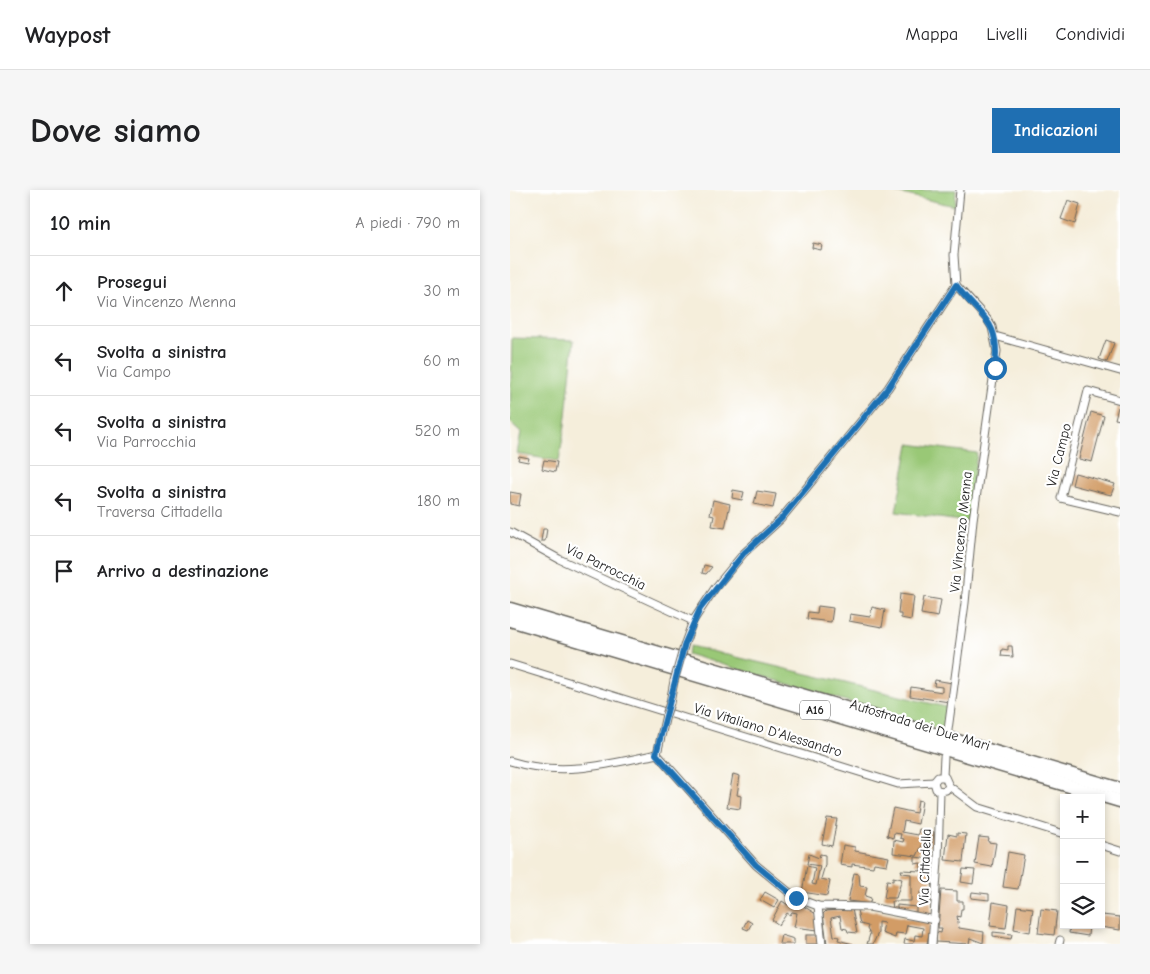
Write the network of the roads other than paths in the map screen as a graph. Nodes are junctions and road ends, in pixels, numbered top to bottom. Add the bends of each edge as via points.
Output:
1 (960, 190) edge
2 (956, 285) junction
3 (994, 336) junction
4 (1120, 372) edge
5 (1120, 400) edge
6 (1120, 512) edge
7 (510, 532) edge
8 (510, 610) edge
9 (510, 620) edge
10 (692, 621) junction
11 (510, 664) edge
12 (948, 730) dead end
13 (656, 754) junction
14 (944, 757) dead end
15 (510, 761) edge
16 (942, 776) junction
17 (934, 782) junction
18 (949, 786) junction
19 (1120, 790) edge
20 (940, 792) junction
21 (1120, 801) edge
22 (1060, 833) edge
23 (1105, 846) edge
24 (1120, 851) edge
25 (818, 906) junction
26 (935, 920) junction
27 (822, 944) edge
28 (932, 944) edge

1 - 2 street via 954,255
2 - 3 street via 987,319
2 - 10 street via 888,388 781,519 744,553 714,588
3 - 4 street
3 - 12 street, Via Vincenzo Menna via 997,351
5 - 6 street, Via Campo via 1088,391 1061,498
7 - 10 street, Via Parrocchia
8 - 19 highway, Autostrada dei Due Mari / A16
9 - 21 highway, Autostrada dei Due Mari / A16
10 - 13 street, bridge
11 - 17 street, Via Vitaliano D'Alessandro via 898,784
13 - 15 street via 574,770 533,768
13 - 25 street via 772,880 796,898
14 - 16 street
16 - 17 street
16 - 18 street via 947,778
17 - 20 street
18 - 20 street
18 - 22 street via 983,810
20 - 26 street, Via Cittadella
23 - 24 street
25 - 26 street via 869,908
25 - 27 street
26 - 28 street, Via Cittadella

